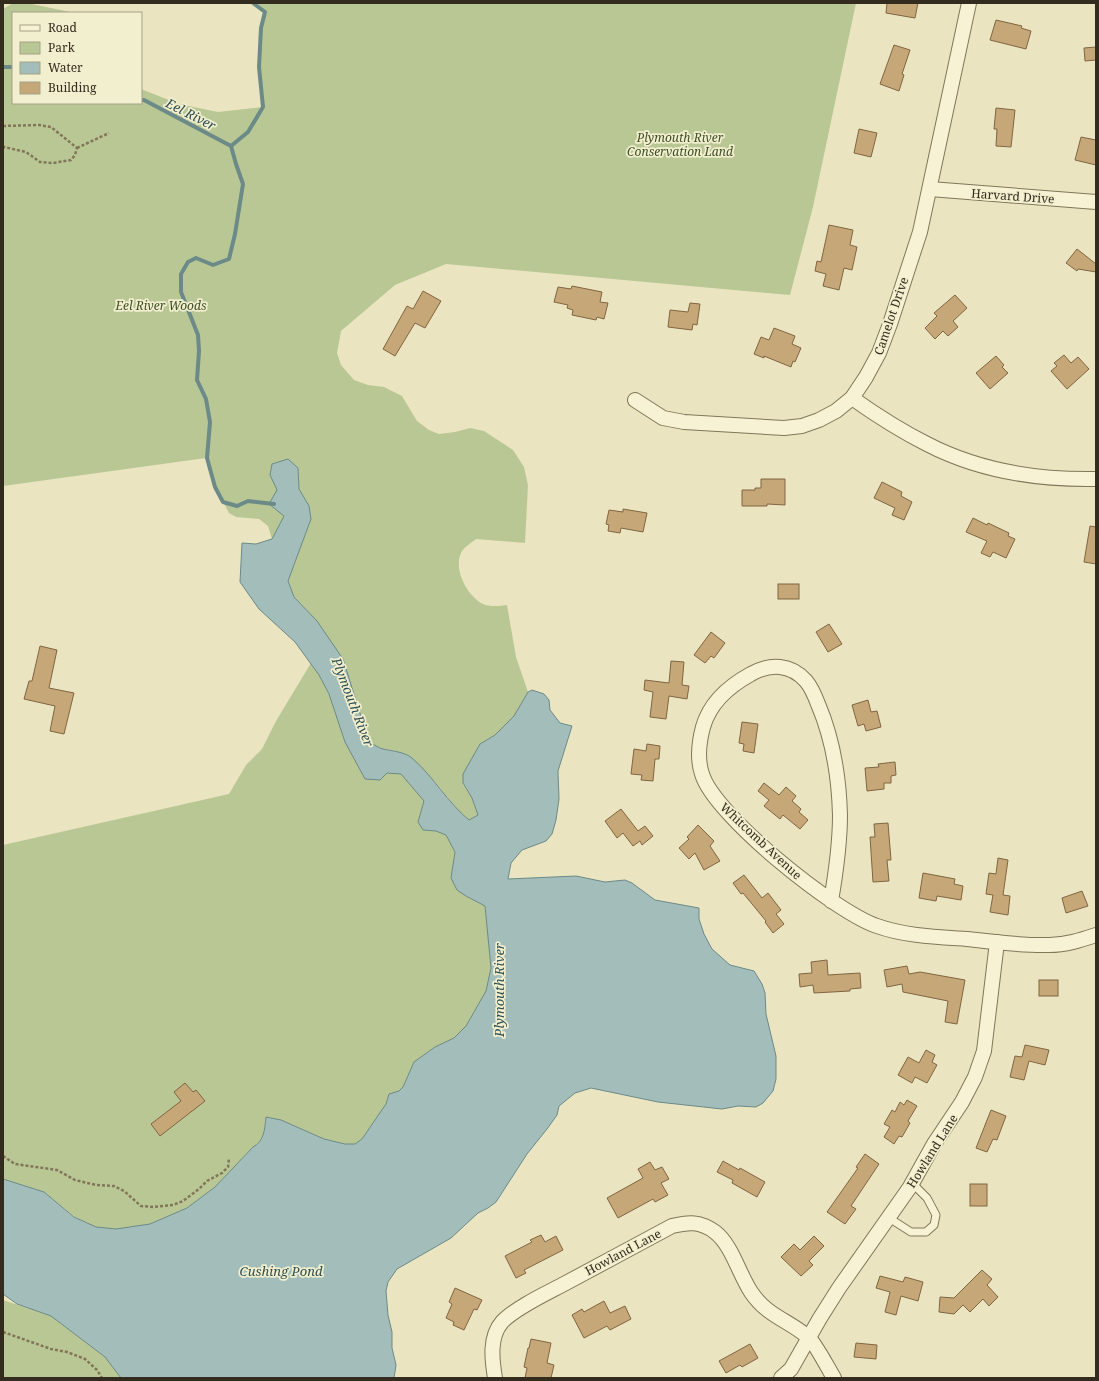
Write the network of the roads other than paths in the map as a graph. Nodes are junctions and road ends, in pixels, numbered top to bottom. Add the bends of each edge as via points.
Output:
1 (969, 3) edge
2 (930, 189) junction
3 (1096, 202) edge
4 (852, 398) junction
5 (635, 400) dead end
6 (1096, 479) edge
7 (831, 901) junction
8 (1096, 935) edge
9 (997, 942) junction
10 (912, 1183) junction
11 (889, 1218) junction
12 (810, 1337) junction
13 (494, 1378) edge
14 (780, 1378) edge
15 (834, 1378) edge

1 - 2 street, Camelot Drive
2 - 3 street, Harvard Drive
2 - 4 street, Camelot Drive via 920,232 882,346
4 - 5 street, Camelot Drive via 819,420 802,426 784,428 684,422 663,418
4 - 6 street via 928,445 964,460 1026,475 1072,480
7 - 7 street, Whitcomb Avenue via 754,838 726,811 712,794 702,775 700,740 710,708 736,682 771,666 784,668 806,681 823,715 830,740 839,790 840,816 839,851
7 - 9 street, Whitcomb Avenue via 887,930
8 - 9 street, Whitcomb Avenue via 1077,942 1050,945
9 - 10 street, Howland Lane via 984,1051 975,1077
10 - 11 street, Howland Lane
10 - 11 lane via 927,1198 933,1209 936,1215 934,1225 926,1232 911,1232
11 - 12 street, Howland Lane via 839,1288
12 - 13 street, Howland Lane via 759,1303 726,1244 716,1232 702,1224 688,1222 672,1226 516,1311 502,1323 494,1338
12 - 14 street, Howland Lane via 792,1369
12 - 15 street

